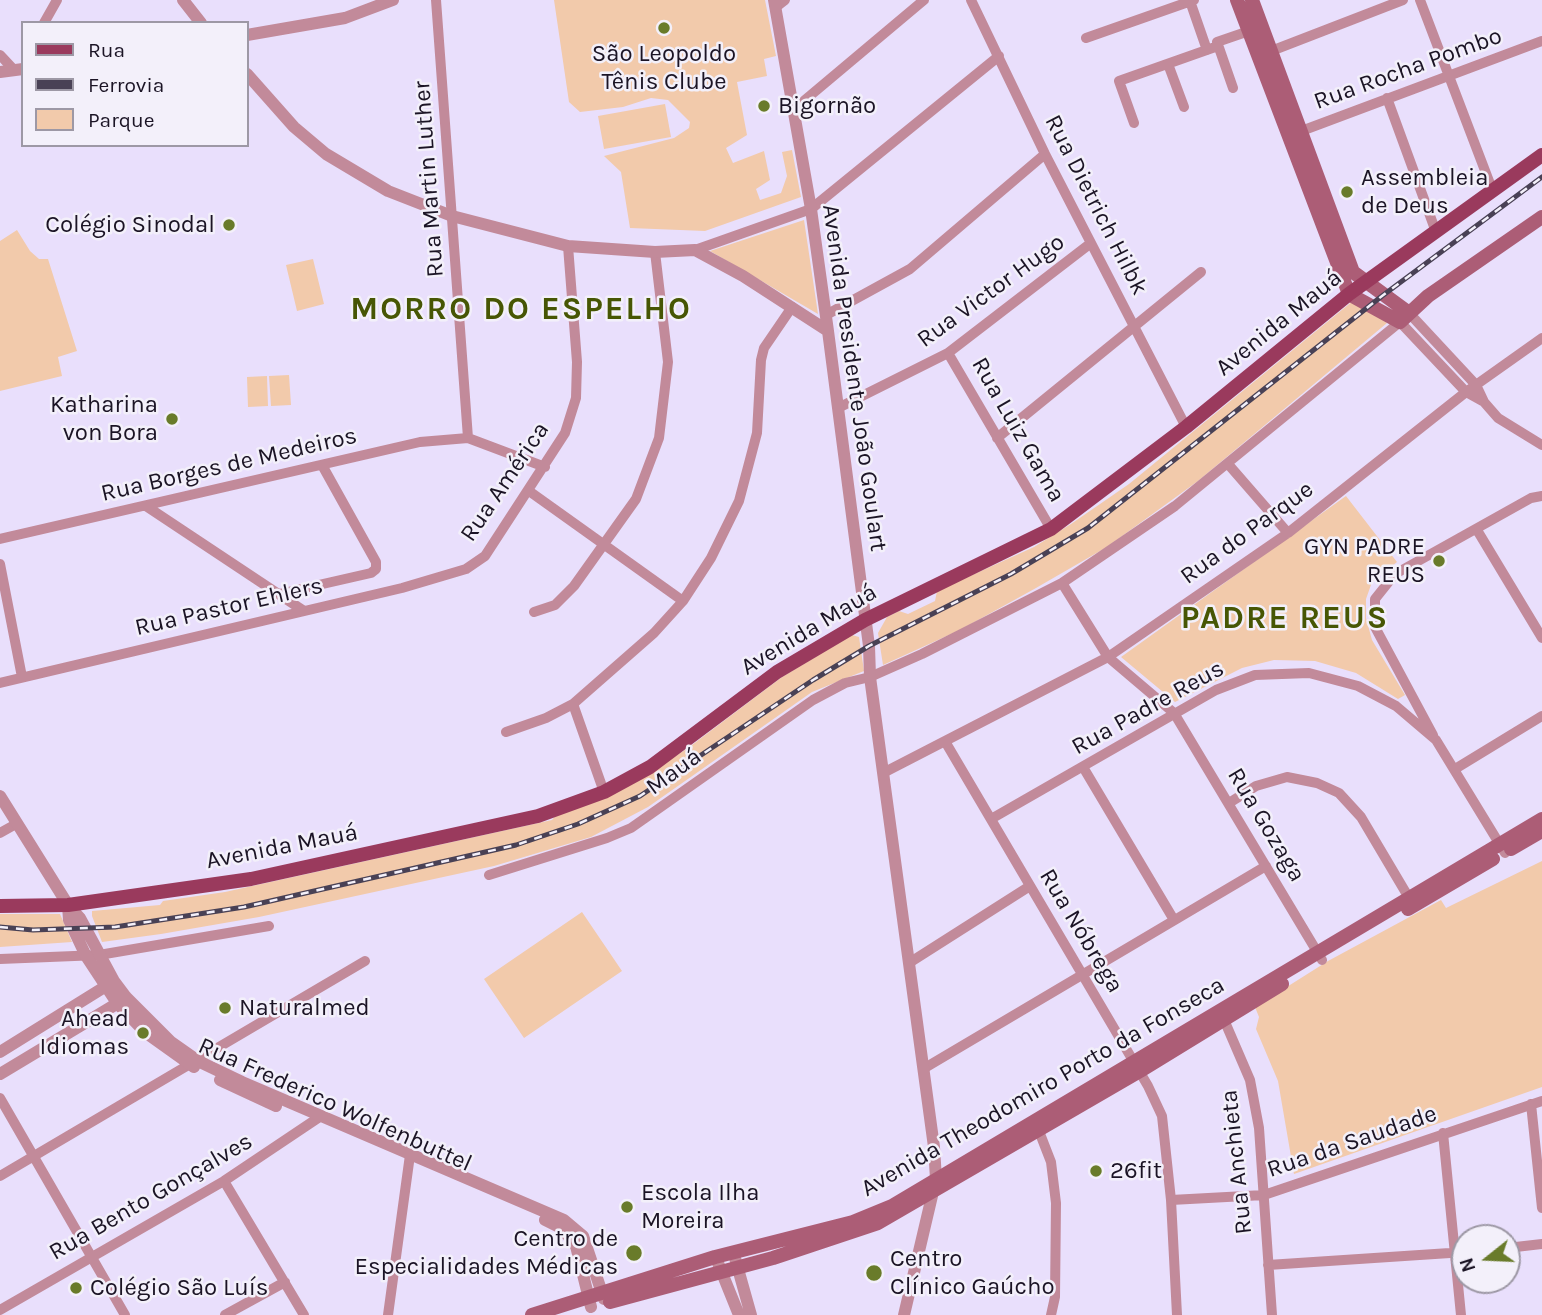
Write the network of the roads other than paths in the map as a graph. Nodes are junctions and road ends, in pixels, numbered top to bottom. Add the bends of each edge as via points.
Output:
1 (57, 0) edge
2 (183, 0) edge
3 (436, 0) edge
4 (924, 0) edge
5 (971, 0) edge
6 (1237, 0) edge
7 (1252, 0) edge
8 (1403, 0) edge
9 (1420, 0) edge
10 (1192, 1) edge
11 (382, 2) edge
12 (778, 2) edge
13 (45, 21) edge
14 (199, 21) edge
15 (1249, 32) junction
16 (248, 35) edge
17 (1086, 38) dead end
18 (1542, 43) edge
19 (1218, 46) junction
20 (1207, 50) junction
21 (1265, 54) junction
22 (0, 55) edge
23 (999, 56) junction
24 (1168, 64) junction
25 (19, 67) edge
26 (0, 72) edge
27 (248, 76) edge
28 (1449, 76) junction
29 (1233, 88) dead end
30 (1387, 98) junction
31 (1184, 107) dead end
32 (793, 110) junction
33 (1134, 123) dead end
34 (1295, 133) junction
35 (1045, 154) junction
36 (1542, 155) edge
37 (1492, 189) junction
38 (811, 209) junction
39 (452, 216) junction
40 (1542, 217) edge
41 (1436, 232) junction
42 (1091, 243) junction
43 (568, 246) junction
44 (695, 250) junction
45 (655, 252) junction
46 (1201, 272) dead end
47 (1366, 281) junction
48 (1349, 294) junction
49 (792, 307) junction
50 (825, 315) junction
51 (1405, 318) junction
52 (1135, 327) junction
53 (828, 331) junction
54 (1542, 338) edge
55 (948, 353) junction
56 (1475, 385) junction
57 (1466, 392) junction
58 (1484, 401) junction
59 (838, 408) junction
60 (1186, 427) junction
61 (468, 438) junction
62 (997, 438) junction
63 (1542, 445) edge
64 (1228, 464) junction
65 (322, 465) junction
66 (545, 467) junction
67 (529, 491) junction
68 (1536, 497) edge
69 (146, 506) junction
70 (1051, 529) junction
71 (1477, 530) junction
72 (1288, 533) junction
73 (0, 539) edge
74 (603, 544) junction
75 (0, 564) edge
76 (466, 569) joint
77 (1062, 583) junction
78 (279, 594) junction
79 (683, 601) junction
80 (304, 611) junction
81 (534, 612) dead end
82 (1542, 615) edge
83 (865, 620) junction
84 (1532, 621) junction
85 (1542, 638) edge
86 (1108, 657) junction
87 (22, 677) junction
88 (870, 677) junction
89 (0, 683) edge
90 (573, 704) junction
91 (1174, 713) junction
92 (1542, 716) edge
93 (506, 732) dead end
94 (1436, 740) junction
95 (946, 743) junction
96 (1083, 767) junction
97 (1455, 769) junction
98 (883, 773) junction
99 (604, 792) junction
100 (0, 796) edge
101 (1229, 803) junction
102 (992, 819) junction
103 (16, 824) junction
104 (1538, 827) edge
105 (0, 833) edge
106 (1502, 849) junction
107 (1266, 866) junction
108 (489, 875) dead end
109 (1030, 886) junction
110 (1411, 902) junction
111 (68, 905) junction
112 (0, 906) edge
113 (1174, 920) junction
114 (269, 926) dead end
115 (92, 956) junction
116 (1320, 956) junction
117 (0, 959) edge
118 (365, 961) dead end
119 (909, 963) junction
120 (1083, 974) junction
121 (110, 984) junction
122 (122, 1000) junction
123 (1221, 1014) junction
124 (0, 1052) edge
125 (194, 1063) junction
126 (1137, 1067) junction
127 (923, 1069) junction
128 (0, 1074) edge
129 (0, 1098) edge
130 (1542, 1101) edge
131 (1531, 1104) junction
132 (318, 1120) junction
133 (1036, 1125) junction
134 (1443, 1133) junction
135 (33, 1157) junction
136 (410, 1159) junction
137 (0, 1176) edge
138 (224, 1181) junction
139 (934, 1186) junction
140 (1264, 1195) junction
141 (1171, 1200) junction
142 (1542, 1208) edge
143 (1456, 1224) edge
144 (802, 1242) junction
145 (1542, 1244) edge
146 (1521, 1246) edge
147 (733, 1252) junction
148 (1451, 1254) edge
149 (91, 1256) junction
150 (715, 1257) junction
151 (1268, 1265) junction
152 (737, 1266) junction
153 (722, 1270) junction
154 (662, 1281) junction
155 (285, 1282) junction
156 (1461, 1294) edge
157 (597, 1301) junction
158 (0, 1310) edge
159 (125, 1315) edge
160 (225, 1315) edge
161 (304, 1315) edge
162 (388, 1315) edge
163 (533, 1315) edge
164 (561, 1315) edge
165 (739, 1315) edge
166 (751, 1315) edge
167 (904, 1315) edge
168 (1051, 1315) edge
169 (1177, 1315) edge
170 (1272, 1315) edge
171 (1461, 1315) edge

1 - 13 street
2 - 14 street
3 - 39 street, Rua Martin Luther
4 - 32 street
5 - 23 street, Rua Dietrich Hilbk
6 - 15 main road
7 - 21 main road
8 - 21 street
9 - 28 street
10 - 17 street
10 - 20 street
11 - 16 street via 345,18
12 - 32 street, Avenida Presidente João Goulart
15 - 19 street via 1217,42
15 - 21 main road
18 - 28 street, Rua Rocha Pombo
19 - 20 street
19 - 29 street
20 - 24 street
21 - 34 main road
22 - 25 street
23 - 35 street, Rua Dietrich Hilbk
23 - 38 street
24 - 31 street
24 - 33 street via 1119,81
25 - 26 street
27 - 39 street via 293,127 326,154 388,191
28 - 30 street, Rua Rocha Pombo
28 - 37 street
30 - 34 street, Rua Rocha Pombo
30 - 41 street
32 - 38 street, Avenida Presidente João Goulart
34 - 47 main road via 1353,272
34 - 48 main road
35 - 42 street, Rua Dietrich Hilbk
35 - 50 street via 910,269
36 - 37 main road, Avenida Mauá
37 - 41 main road, Avenida Mauá
38 - 44 street
38 - 50 street, Avenida Presidente João Goulart
39 - 43 street
39 - 61 street, Rua Martin Luther
40 - 51 main road via 1428,296
41 - 47 main road, Avenida Mauá
42 - 52 street, Rua Dietrich Hilbk
42 - 55 street, Rua Victor Hugo
43 - 45 street
43 - 66 street, Rua América via 576,398 565,433
44 - 45 street
44 - 49 street
45 - 74 street via 668,362 659,438 636,499
46 - 52 street
47 - 48 main road, Avenida Mauá
47 - 51 main road
48 - 51 main road
48 - 60 main road, Avenida Mauá
49 - 53 street
49 - 79 street via 764,348 757,433 739,501
50 - 53 street, Avenida Presidente João Goulart
51 - 56 street
51 - 57 street
51 - 64 street
52 - 60 street, Rua Dietrich Hilbk
52 - 62 street
53 - 59 street, Avenida Presidente João Goulart
54 - 56 street, Rua do Parque
55 - 59 street, Rua Victor Hugo
55 - 62 street, Rua Luiz Gama
56 - 57 street, Rua do Parque
56 - 58 street
57 - 58 street
57 - 72 street, Rua do Parque
58 - 63 street via 1499,418
59 - 83 street, Avenida Presidente João Goulart
60 - 70 main road, Avenida Mauá
61 - 65 street, Rua Borges de Medeiros via 420,442
61 - 66 street
62 - 70 street, Rua Luiz Gama
64 - 72 street
64 - 77 street
65 - 69 street, Rua Borges de Medeiros
65 - 78 street via 376,569
66 - 67 street, Rua América
67 - 74 street
67 - 76 street, Rua América via 485,556
68 - 71 street
69 - 73 street, Rua Borges de Medeiros
69 - 78 street
70 - 83 main road, Avenida Mauá
71 - 84 street
71 - 94 street via 1395,574 1375,599 1375,628
72 - 86 street, Rua do Parque
74 - 79 street
74 - 81 street via 564,599
75 - 87 street
76 - 80 street, Rua Pastor Ehlers
77 - 86 street, Rua Gozaga
77 - 88 street
78 - 80 street
79 - 90 street via 654,633
80 - 87 street, Rua Pastor Ehlers
82 - 84 street
83 - 88 street, Avenida Presidente João Goulart
83 - 99 main road, Avenida Mauá via 777,671 650,767
84 - 85 street
86 - 91 street, Rua Gozaga
86 - 95 street, Rua do Parque
87 - 89 street, Rua Pastor Ehlers
88 - 98 street, Avenida Presidente João Goulart
88 - 108 street, Mauá via 845,683 813,700 631,828
90 - 93 street
90 - 99 street
91 - 94 street, Rua Padre Reus via 1255,675 1309,673 1358,686 1396,706
91 - 96 street, Rua Padre Reus
91 - 101 street, Rua Gozaga
92 - 97 street
94 - 97 street, Rua Padre Reus
95 - 98 street, Rua do Parque
95 - 102 street, Rua Nóbrega
96 - 102 street, Rua Padre Reus
96 - 113 street
97 - 106 street, Rua Padre Reus
98 - 119 street, Avenida Presidente João Goulart
99 - 111 main road, Avenida Mauá via 538,816 251,879
100 - 103 street, Rua Frederico Wolfenbuttel
101 - 107 street, Rua Gozaga
101 - 110 street via 1256,786 1286,777 1339,793 1361,817
102 - 109 street, Rua Nóbrega
103 - 105 street
103 - 111 street, Rua Frederico Wolfenbuttel
104 - 106 main road, Avenida Theodomiro Porto da Fonseca
106 - 110 main road, Avenida Theodomiro Porto da Fonseca
107 - 113 street
107 - 116 street, Rua Gozaga
109 - 119 street
109 - 120 street, Rua Nóbrega
110 - 116 main road, Avenida Theodomiro Porto da Fonseca
111 - 112 main road, Avenida Mauá
111 - 115 street, Rua Frederico Wolfenbuttel via 80,918
113 - 120 street
114 - 115 street
115 - 117 street
115 - 121 street, Rua Frederico Wolfenbuttel
116 - 123 main road, Avenida Theodomiro Porto da Fonseca
118 - 125 street
119 - 127 street, Avenida Presidente João Goulart
120 - 126 street, Rua Nóbrega
120 - 127 street
121 - 122 street, Rua Frederico Wolfenbuttel
121 - 124 street
122 - 125 street, Rua Frederico Wolfenbuttel
122 - 128 street
123 - 126 main road, Avenida Theodomiro Porto da Fonseca
123 - 140 street, Rua Anchieta via 1250,1080
125 - 132 street, Rua Frederico Wolfenbuttel
125 - 135 street
126 - 133 main road, Avenida Theodomiro Porto da Fonseca
126 - 141 street, Rua Nóbrega via 1162,1116
127 - 139 street, Avenida Presidente João Goulart
129 - 135 street
130 - 131 street, Rua da Saudade
131 - 134 street, Rua da Saudade
131 - 142 street
132 - 136 street, Rua Frederico Wolfenbuttel
132 - 138 street, Rua Bento Gonçalves
133 - 139 main road, Avenida Theodomiro Porto da Fonseca
133 - 168 street via 1051,1162 1056,1203
134 - 140 street, Rua da Saudade
134 - 143 street
135 - 137 street
135 - 149 street
136 - 157 street, Rua Frederico Wolfenbuttel via 552,1223 570,1237
136 - 162 street
138 - 149 street, Rua Bento Gonçalves
138 - 155 street
139 - 144 main road, Avenida Theodomiro Porto da Fonseca via 894,1210
139 - 167 street, Avenida Presidente João Goulart
140 - 141 street, Rua da Saudade
140 - 151 street, Rua Anchieta
141 - 169 street, Rua Nóbrega
144 - 147 main road, Avenida Theodomiro Porto da Fonseca
144 - 152 main road, Avenida Theodomiro Porto da Fonseca
145 - 146 street
147 - 150 main road, Avenida Theodomiro Porto da Fonseca
147 - 152 street
148 - 151 street
149 - 158 street, Rua Bento Gonçalves
149 - 159 street
150 - 153 street
150 - 154 main road, Avenida Theodomiro Porto da Fonseca
151 - 170 street, Rua Anchieta
152 - 153 main road, Avenida Theodomiro Porto da Fonseca
152 - 166 street
153 - 154 main road, Avenida Theodomiro Porto da Fonseca
153 - 165 street
154 - 157 main road, Avenida Theodomiro Porto da Fonseca
155 - 160 street
155 - 161 street
156 - 171 street
157 - 163 main road, Avenida Theodomiro Porto da Fonseca
157 - 164 main road, Avenida Theodomiro Porto da Fonseca

